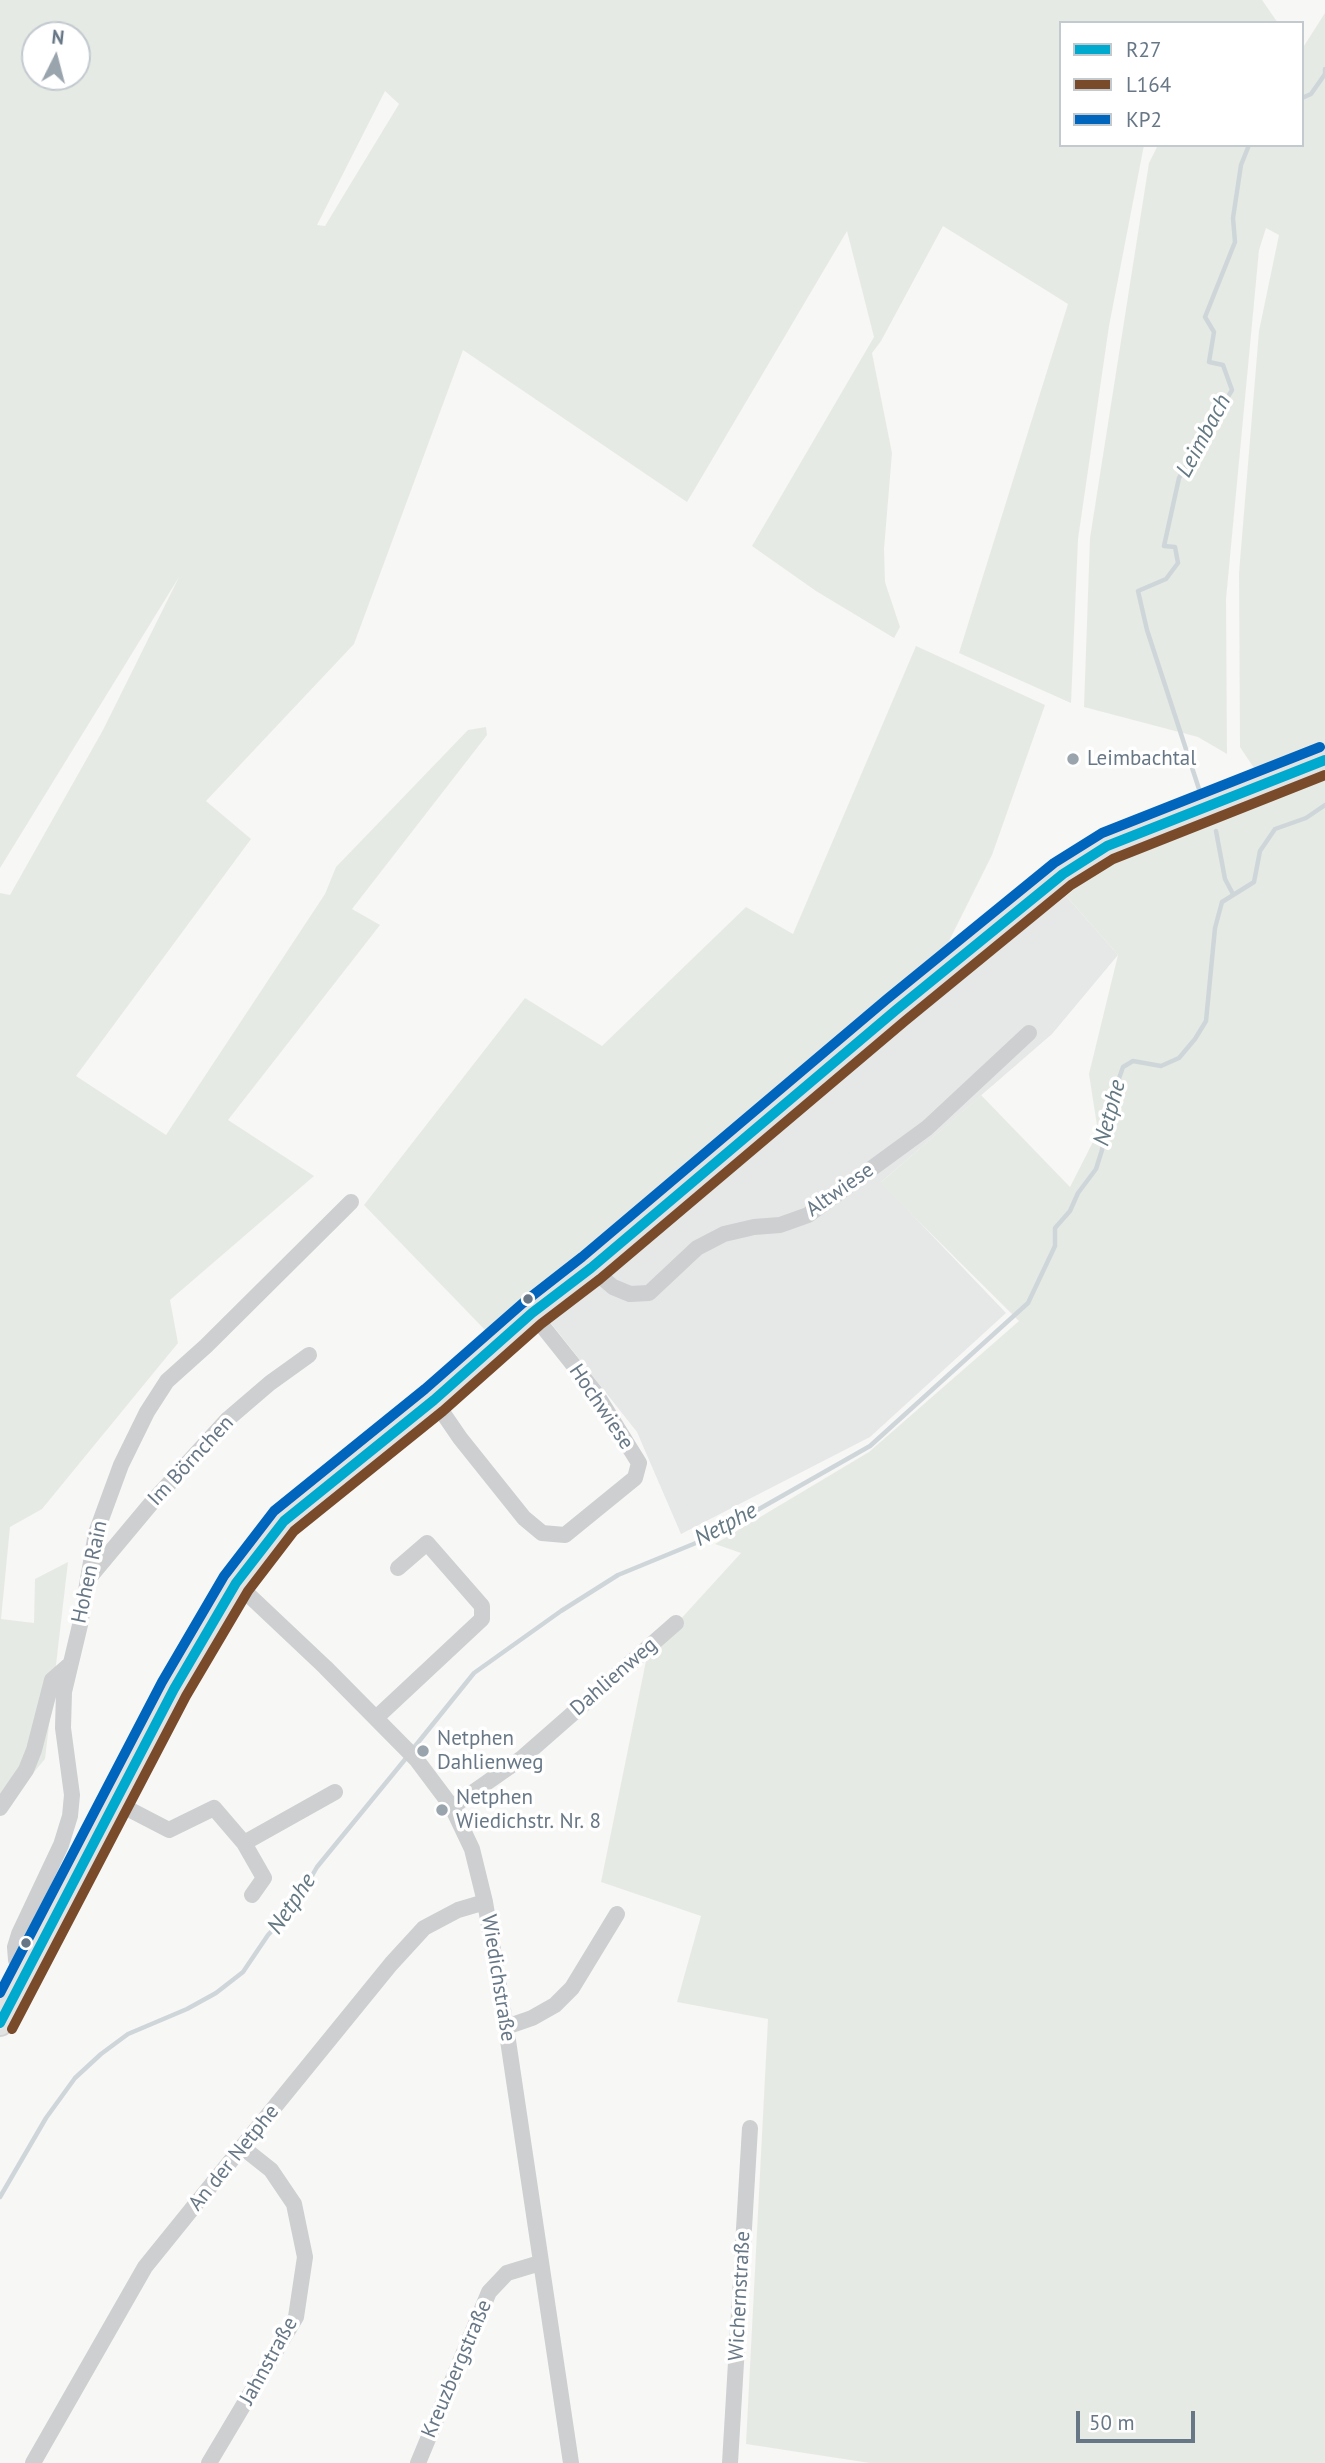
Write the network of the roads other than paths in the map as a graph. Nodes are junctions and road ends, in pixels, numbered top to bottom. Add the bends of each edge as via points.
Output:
1 (1325, 760) edge
2 (1029, 1033) dead end
3 (351, 1202) dead end
4 (592, 1268) junction
5 (532, 1313) junction
6 (309, 1355) dead end
7 (434, 1400) junction
8 (398, 1568) dead end
9 (86, 1581) junction
10 (236, 1583) junction
11 (676, 1623) dead end
12 (68, 1666) junction
13 (376, 1718) junction
14 (334, 1792) dead end
15 (114, 1802) junction
16 (452, 1807) junction
17 (0, 1808) edge
18 (244, 1843) junction
19 (252, 1895) dead end
20 (485, 1902) junction
21 (617, 1914) dead end
22 (23, 1978) junction
23 (0, 2024) edge
24 (506, 2027) junction
25 (750, 2128) dead end
26 (242, 2147) junction
27 (540, 2263) junction
28 (33, 2463) edge
29 (209, 2463) edge
30 (418, 2463) edge
31 (571, 2463) edge
32 (730, 2463) edge

1 - 4 main road via 1107,846 1063,874
2 - 4 street, Altwiese via 927,1128 808,1215 724,1234 697,1248 649,1293 630,1294 613,1287
3 - 9 street, Hohen Rain via 159,1391 102,1514
4 - 5 main road
5 - 7 main road
5 - 7 street, Hochwiese via 595,1392 639,1463 635,1478 565,1535 542,1533 524,1518
6 - 9 street, Im Börnchen via 228,1419
7 - 10 main road via 284,1521
8 - 13 street via 427,1543 482,1606 481,1619
9 - 12 street, Hohen Rain
10 - 13 street, Wiedichstraße
10 - 15 main road
11 - 16 street, Dahlienweg via 522,1758
12 - 17 street via 52,1680 26,1770
12 - 22 street, Hohen Rain via 63,1728 71,1816 19,1934 16,1960
13 - 16 street, Wiedichstraße via 416,1759
14 - 18 street
15 - 18 street via 169,1830 214,1808
15 - 22 main road
16 - 20 street, Wiedichstraße via 472,1849
18 - 19 street via 264,1878
20 - 24 street, Wiedichstraße
20 - 26 street, An der Netphe via 424,1928
21 - 24 street via 572,1988 555,2005
22 - 23 main road
24 - 27 street, Wiedichstraße
25 - 32 street, Wichernstraße
26 - 28 street, An der Netphe via 145,2267
26 - 29 street, Jahnstraße via 271,2170 294,2204 304,2258 296,2317
27 - 30 street, Kreuzbergstraße via 507,2273 489,2292
27 - 31 street, Wiedichstraße

